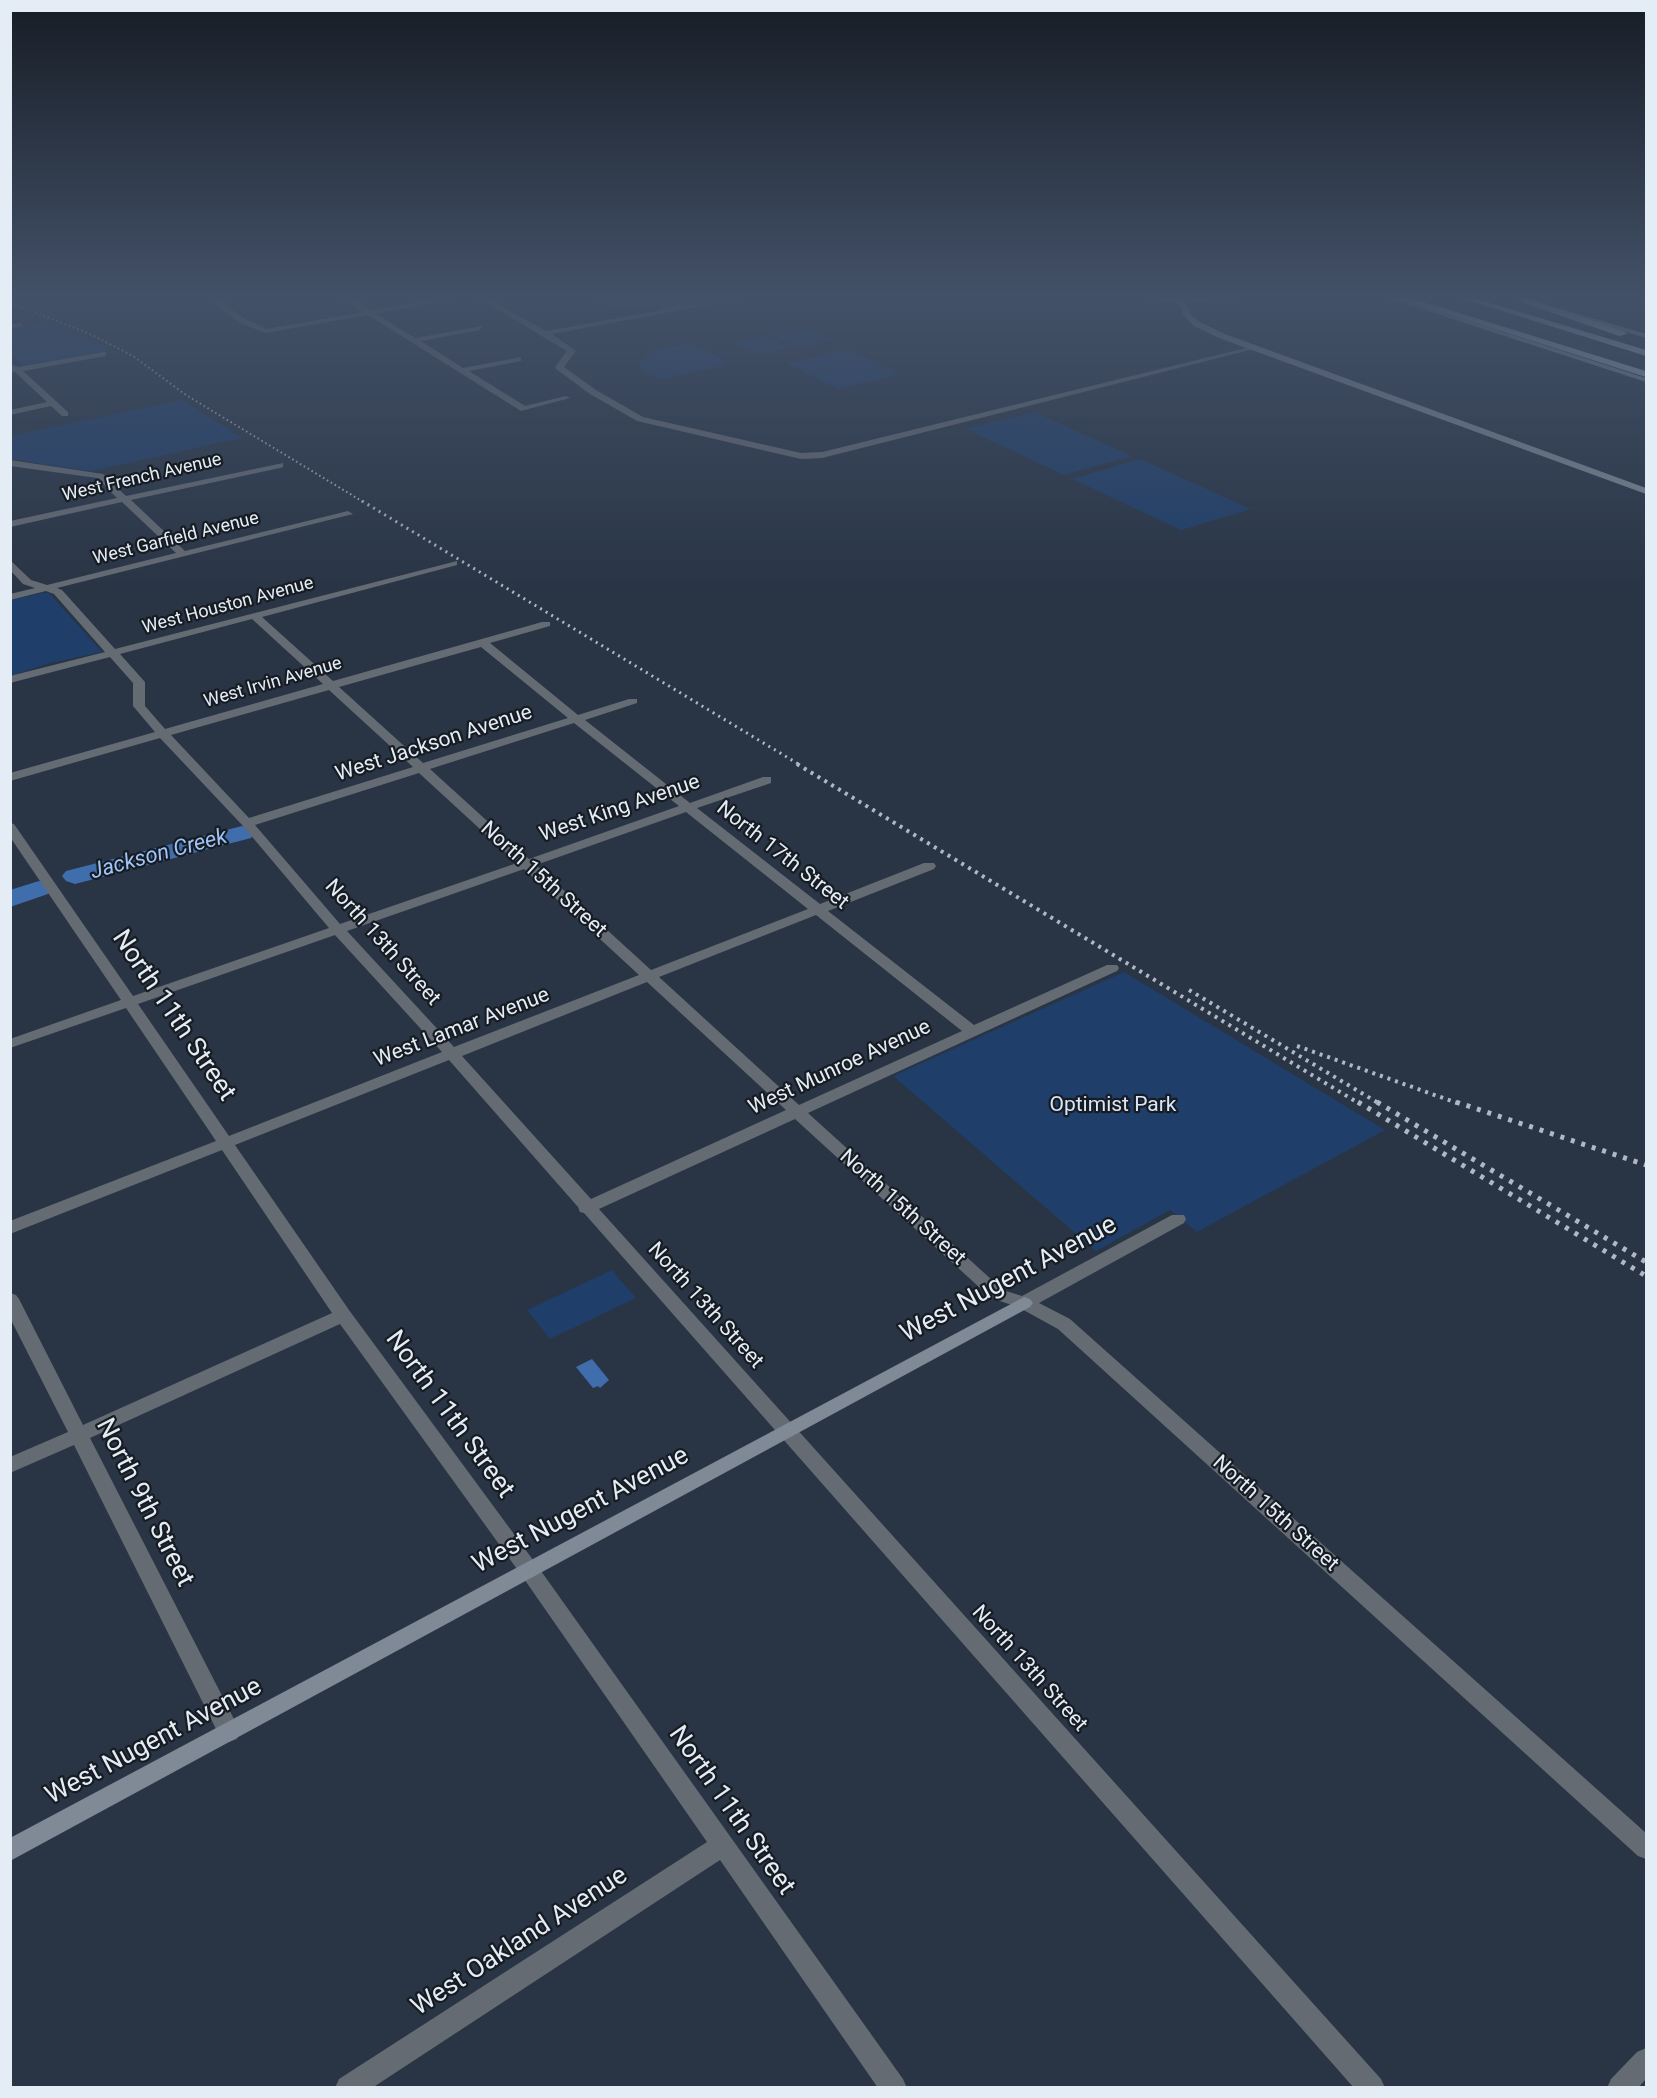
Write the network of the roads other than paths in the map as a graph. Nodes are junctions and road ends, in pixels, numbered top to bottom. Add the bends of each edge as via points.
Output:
1 (44, 396) edge
2 (504, 396) edge
3 (600, 396) edge
4 (1061, 396) edge
5 (1386, 396) edge
6 (566, 398) dead end
7 (51, 402) junction
8 (10, 413) edge
9 (65, 414) dead end
10 (10, 463) edge
11 (280, 465) dead end
12 (1647, 491) edge
13 (124, 499) junction
14 (348, 514) dead end
15 (10, 524) edge
16 (183, 555) junction
17 (10, 563) edge
18 (453, 563) dead end
19 (44, 588) junction
20 (10, 597) edge
21 (255, 616) junction
22 (546, 624) dead end
23 (484, 642) junction
24 (113, 653) junction
25 (10, 680) edge
26 (331, 686) junction
27 (633, 701) dead end
28 (576, 719) junction
29 (163, 733) junction
30 (421, 768) junction
31 (10, 777) edge
32 (767, 780) dead end
33 (688, 807) junction
34 (247, 823) junction
35 (10, 826) edge
36 (525, 864) junction
37 (929, 866) dead end
38 (818, 910) junction
39 (338, 930) junction
40 (1112, 968) dead end
41 (650, 977) junction
42 (130, 1002) junction
43 (973, 1032) junction
44 (10, 1044) edge
45 (452, 1054) junction
46 (797, 1114) junction
47 (227, 1143) junction
48 (586, 1208) junction
49 (1178, 1219) dead end
50 (10, 1228) edge
51 (10, 1299) edge
52 (1024, 1303) junction
53 (343, 1315) junction
54 (786, 1431) junction
55 (80, 1434) junction
56 (10, 1466) edge
57 (528, 1570) junction
58 (229, 1732) junction
59 (723, 1845) junction
60 (1647, 1848) edge
61 (10, 1850) edge
62 (1647, 2061) edge
63 (348, 2088) edge
64 (894, 2088) edge
65 (1372, 2088) edge
66 (1620, 2088) edge

1 - 7 street
2 - 6 street via 524,409
3 - 4 street via 640,419 801,456 822,455
5 - 12 street
7 - 8 street
7 - 9 street
10 - 13 street via 100,476
11 - 13 street, West French Avenue
13 - 15 street, West French Avenue
13 - 16 street
14 - 16 street, West Garfield Avenue
16 - 19 street, West Garfield Avenue
17 - 19 street, North 13th Street via 27,582
18 - 21 street, West Houston Avenue
19 - 20 street, West Garfield Avenue
19 - 24 street, North 13th Street via 58,592
21 - 24 street, West Houston Avenue
21 - 26 street, North 15th Street
22 - 23 street, West Irvin Avenue
23 - 26 street, West Irvin Avenue
23 - 28 street, North 17th Street
24 - 25 street, West Houston Avenue
24 - 29 street, North 13th Street via 139,682 139,706
26 - 29 street, West Irvin Avenue
26 - 30 street, North 15th Street
27 - 28 street, West Jackson Avenue
28 - 30 street, West Jackson Avenue
28 - 33 street, North 17th Street
29 - 31 street, West Irvin Avenue
29 - 34 street, North 13th Street
30 - 34 street, West Jackson Avenue
30 - 36 street, North 15th Street
32 - 33 street, West King Avenue
33 - 36 street, West King Avenue
33 - 38 street, North 17th Street
34 - 39 street, North 13th Street
35 - 42 street, North 11th Street
36 - 39 street, West King Avenue
36 - 41 street, North 15th Street
37 - 38 street, West Lamar Avenue
38 - 41 street, West Lamar Avenue
38 - 43 street, North 17th Street
39 - 42 street, West King Avenue
39 - 45 street, North 13th Street
40 - 43 street, West Munroe Avenue
41 - 45 street, West Lamar Avenue
41 - 46 street, North 15th Street
42 - 44 street, West King Avenue
42 - 47 street, North 11th Street
43 - 46 street, West Munroe Avenue
45 - 47 street, West Lamar Avenue
45 - 48 street, North 13th Street
46 - 48 street, West Munroe Avenue
46 - 52 street, North 15th Street via 997,1294
47 - 50 street, West Lamar Avenue
47 - 53 street, North 11th Street
48 - 54 street, North 13th Street
49 - 52 street, West Nugent Avenue
51 - 55 street, North 9th Street
52 - 54 street, West Nugent Avenue
52 - 60 street, North 15th Street via 1064,1324
53 - 55 street
53 - 57 street, North 11th Street
54 - 57 street, West Nugent Avenue
54 - 65 street, North 13th Street
55 - 56 street
55 - 58 street, North 9th Street
57 - 58 street, West Nugent Avenue
57 - 59 street, North 11th Street
58 - 61 street, West Nugent Avenue
59 - 63 street, West Oakland Avenue
59 - 64 street, North 11th Street
62 - 66 street

